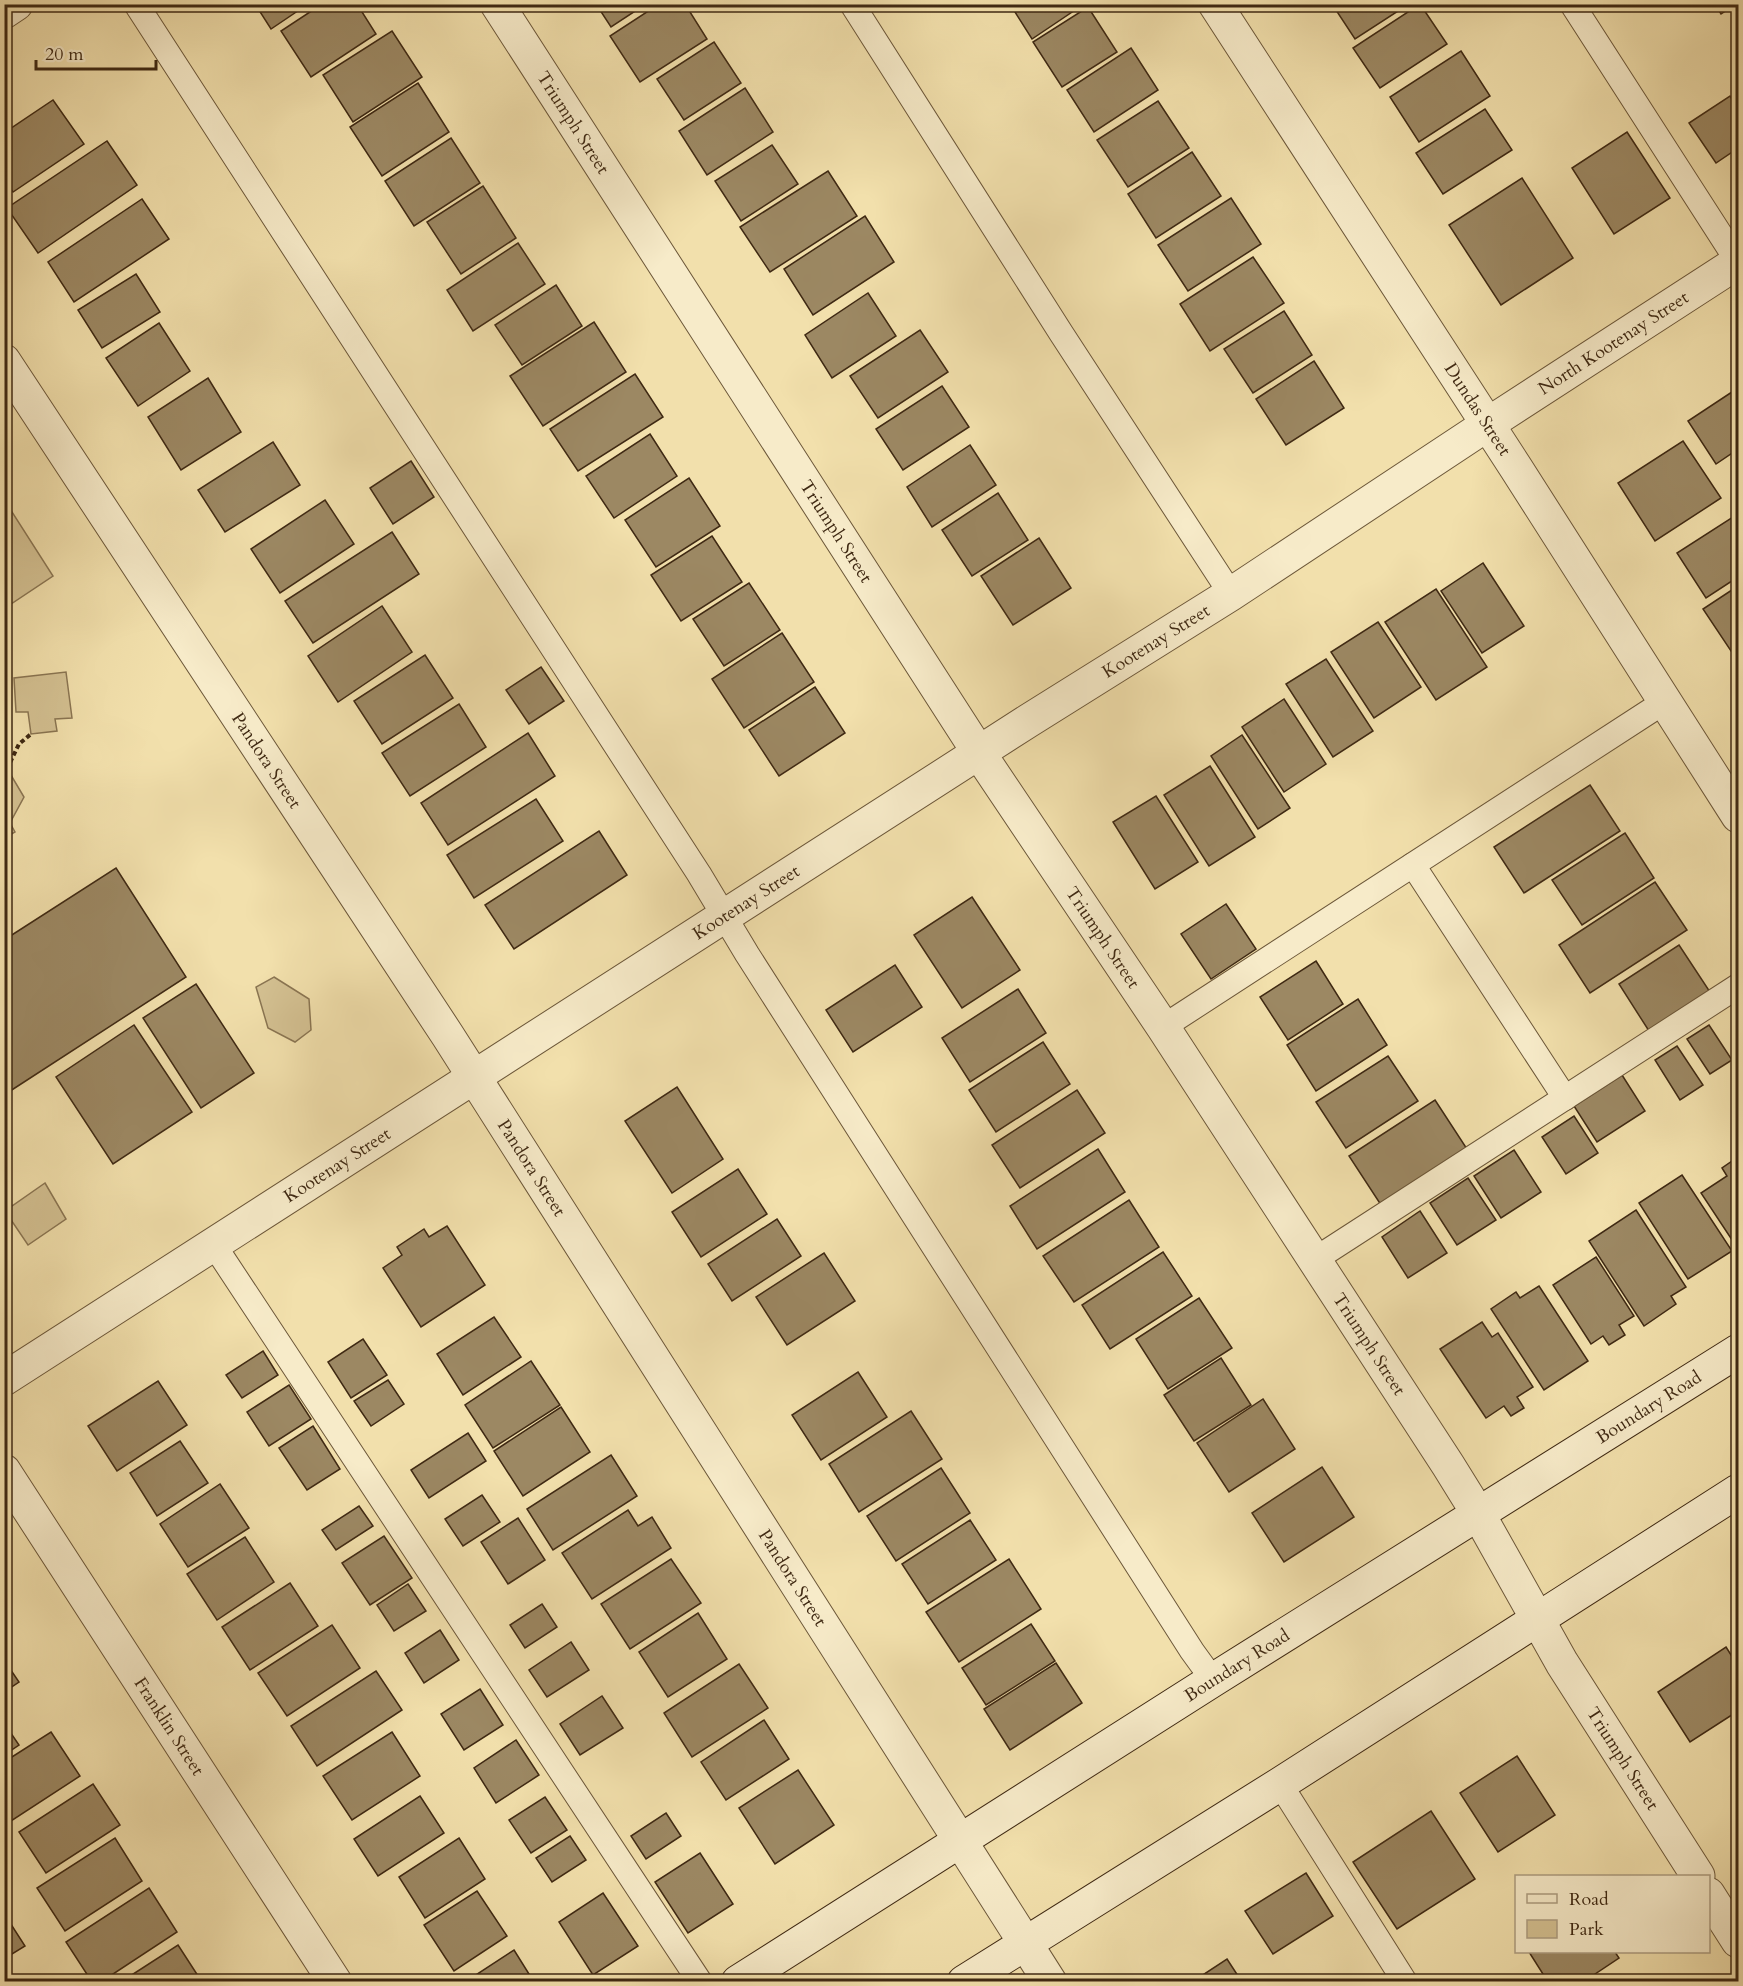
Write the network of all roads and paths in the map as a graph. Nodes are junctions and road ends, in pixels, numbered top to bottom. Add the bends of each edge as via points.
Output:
1 (16, 4) edge
2 (136, 4) edge
3 (497, 4) edge
4 (852, 4) edge
5 (1215, 4) edge
6 (1572, 4) edge
7 (4, 12) edge
8 (1738, 262) edge
9 (4, 361) edge
10 (1488, 424) junction
11 (1231, 594) junction
12 (1664, 702) junction
13 (31, 734) dead end
14 (979, 753) junction
15 (7, 769) dead end
16 (1738, 816) edge
17 (1413, 865) junction
18 (725, 916) junction
19 (1738, 986) edge
20 (1162, 1027) junction
21 (474, 1076) junction
22 (1565, 1098) junction
23 (214, 1245) junction
24 (1314, 1260) junction
25 (1738, 1351) edge
26 (4, 1380) edge
27 (4, 1471) edge
28 (1738, 1491) edge
29 (1479, 1515) junction
30 (1537, 1620) junction
31 (1213, 1680) junction
32 (1280, 1784) junction
33 (962, 1841) junction
34 (1697, 1875) edge
35 (1710, 1897) edge
36 (1738, 1941) edge
37 (1025, 1942) junction
38 (336, 1982) edge
39 (700, 1982) edge
40 (738, 1982) edge
41 (964, 1982) edge
42 (1050, 1982) edge
43 (1405, 1982) edge

1 - 7 street
2 - 18 lane
3 - 14 street, Triumph Street
4 - 11 lane
5 - 10 street, Dundas Street
6 - 8 lane
8 - 10 street, North Kootenay Street
9 - 21 street, Pandora Street
10 - 11 street, Kootenay Street
10 - 12 street, Dundas Street
11 - 14 street, Kootenay Street
12 - 16 street, Dundas Street
12 - 17 lane
13 - 15 path via 19,744
14 - 18 street, Kootenay Street
14 - 20 street, Triumph Street
17 - 20 lane
17 - 22 lane
18 - 21 street, Kootenay Street
18 - 31 lane
19 - 22 lane
20 - 24 street, Triumph Street
21 - 23 street, Kootenay Street
21 - 33 street, Pandora Street
22 - 24 lane
23 - 26 street, Kootenay Street
23 - 39 lane
24 - 29 street, Triumph Street
25 - 29 street, Boundary Road
27 - 38 street, Franklin Street
28 - 30 street
29 - 30 street, Triumph Street
29 - 31 street, Boundary Road
30 - 32 street
30 - 34 street, Triumph Street
31 - 33 street, Boundary Road
32 - 37 street
32 - 43 lane
33 - 37 street, Pandora Street
33 - 40 street, Boundary Road
35 - 36 street
37 - 41 street
37 - 42 street, Pandora Street

